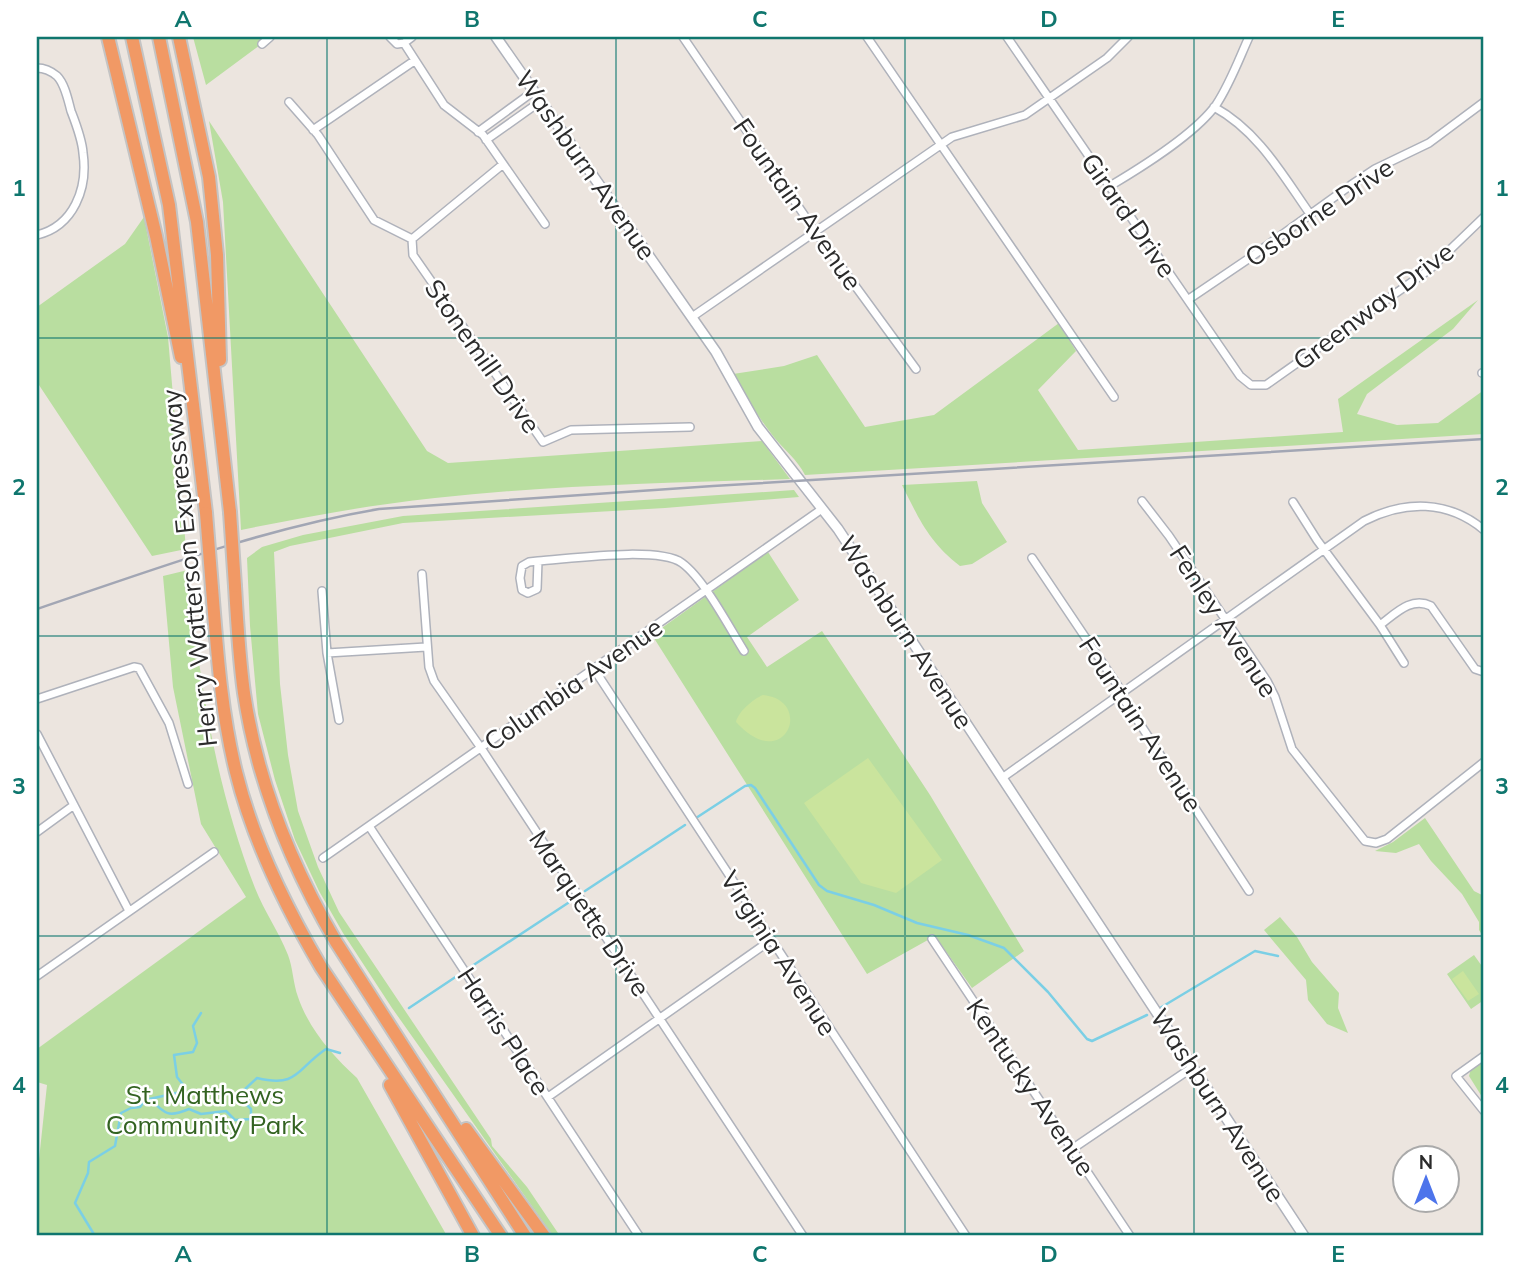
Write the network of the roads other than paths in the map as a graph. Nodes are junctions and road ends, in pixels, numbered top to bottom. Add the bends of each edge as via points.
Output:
1 (108, 37) edge
2 (132, 37) edge
3 (159, 37) edge
4 (179, 37) edge
5 (270, 37) edge
6 (390, 37) edge
7 (412, 37) edge
8 (496, 37) edge
9 (683, 37) edge
10 (867, 37) edge
11 (1007, 37) edge
12 (1128, 37) edge
13 (1249, 37) edge
14 (404, 43) junction
15 (262, 44) dead end
16 (414, 61) junction
17 (37, 68) edge
18 (534, 91) junction
19 (1048, 99) junction
20 (541, 101) junction
21 (289, 102) dead end
22 (1484, 102) edge
23 (1214, 107) junction
24 (313, 130) junction
25 (478, 132) junction
26 (486, 140) junction
27 (942, 145) junction
28 (502, 165) junction
29 (1110, 186) junction
30 (1310, 214) junction
31 (1484, 217) edge
32 (545, 224) dead end
33 (815, 231) junction
34 (37, 235) edge
35 (412, 239) junction
36 (1189, 299) junction
37 (692, 317) junction
38 (916, 369) dead end
39 (1257, 387) joint
40 (1114, 397) dead end
41 (690, 427) dead end
42 (223, 451) junction
43 (200, 455) junction
44 (1142, 501) dead end
45 (1293, 502) dead end
46 (822, 509) junction
47 (1484, 530) edge
48 (1324, 549) junction
49 (1032, 558) dead end
50 (538, 561) junction
51 (422, 574) dead end
52 (322, 591) dead end
53 (706, 591) junction
54 (1226, 621) junction
55 (1380, 625) junction
56 (426, 647) junction
57 (744, 651) dead end
58 (327, 653) junction
59 (1404, 663) dead end
60 (594, 669) junction
61 (1484, 672) edge
62 (1122, 694) junction
63 (37, 699) edge
64 (339, 720) dead end
65 (37, 734) edge
66 (481, 748) junction
67 (1484, 762) edge
68 (1002, 778) junction
69 (188, 784) dead end
70 (74, 805) junction
71 (369, 826) junction
72 (37, 832) edge
73 (214, 852) dead end
74 (323, 858) dead end
75 (1249, 891) dead end
76 (129, 911) junction
77 (932, 939) dead end
78 (771, 940) junction
79 (37, 976) edge
80 (660, 1017) junction
81 (388, 1021) junction
82 (357, 1023) junction
83 (1484, 1056) edge
84 (1193, 1067) junction
85 (548, 1097) junction
86 (1484, 1111) edge
87 (1072, 1149) junction
88 (473, 1236) edge
89 (501, 1236) edge
90 (525, 1236) edge
91 (544, 1236) edge
92 (639, 1236) edge
93 (803, 1236) edge
94 (966, 1236) edge
95 (1130, 1236) edge
96 (1304, 1236) edge

1 - 43 highway via 156,236
2 - 43 highway, Henry Watterson Expressway via 169,205
3 - 42 highway, Henry Watterson Expressway via 197,222
4 - 42 highway via 209,177 217,255
5 - 15 street
6 - 14 street via 397,44
7 - 14 street
8 - 18 street, Washburn Avenue
9 - 33 street, Fountain Avenue
10 - 27 street
11 - 19 street, Girard Drive
12 - 19 street via 1107,58
13 - 23 street
14 - 16 street
16 - 24 street
16 - 25 street via 444,105
17 - 34 street via 51,72 62,83 84,166 80,193 68,217
18 - 20 street, Washburn Avenue
18 - 25 street
19 - 27 street via 1025,115 965,132
19 - 29 street, Girard Drive
20 - 26 street
20 - 37 street, Washburn Avenue
21 - 24 street
22 - 30 street, Osborne Drive via 1429,143 1376,169
23 - 29 street via 1183,137
23 - 30 street via 1241,123 1256,139
24 - 35 street via 374,220
25 - 26 street
26 - 28 street
27 - 33 street
27 - 40 street
28 - 32 street
28 - 35 street
29 - 36 street, Girard Drive
30 - 36 street, Osborne Drive
31 - 39 street, Greenway Drive via 1430,269 1304,361
33 - 37 street
33 - 38 street, Fountain Avenue
35 - 41 street, Stonemill Drive via 413,255 543,442 571,430
36 - 39 street, Girard Drive via 1240,376
37 - 46 street, Washburn Avenue via 758,427
42 - 81 highway, Henry Watterson Expressway, bridge via 241,672 262,778 313,902
43 - 82 highway, Henry Watterson Expressway, bridge via 223,706 236,774 267,863 296,923
44 - 54 street, Fenley Avenue
45 - 48 street
46 - 53 street, Columbia Avenue
46 - 68 street, Washburn Avenue
47 - 48 street via 1448,510 1400,507 1364,521
48 - 54 street
48 - 55 street
49 - 62 street, Fountain Avenue
50 - 50 street via 524,563 520,569 521,585 528,593 537,589
50 - 53 street via 668,556 685,566
51 - 56 street, Marquette Drive
52 - 58 street
53 - 57 street
53 - 60 street, Columbia Avenue
54 - 62 street
54 - 67 street, Fenley Avenue via 1272,690 1292,749 1359,835 1371,843 1387,839
55 - 59 street
55 - 61 street via 1409,604 1426,603 1475,669
56 - 58 street
56 - 66 street, Marquette Drive via 435,681
58 - 64 street
60 - 66 street, Columbia Avenue
60 - 78 street, Virginia Avenue
62 - 68 street
62 - 75 street, Fountain Avenue
63 - 69 street via 139,668 169,723
65 - 70 street
66 - 71 street, Columbia Avenue
66 - 80 street, Marquette Drive
68 - 84 street, Washburn Avenue
70 - 72 street
70 - 76 street
71 - 74 street, Columbia Avenue
71 - 85 street, Harris Place
73 - 76 street
76 - 79 street
77 - 87 street, Kentucky Avenue
78 - 80 street
78 - 94 street, Virginia Avenue
80 - 85 street
80 - 93 street, Marquette Drive
81 - 90 highway, Henry Watterson Expressway
81 - 91 highway
82 - 88 highway
82 - 89 highway, Henry Watterson Expressway
83 - 86 street via 1456,1076
84 - 87 street
84 - 96 street, Washburn Avenue
85 - 92 street, Harris Place
87 - 95 street, Kentucky Avenue

